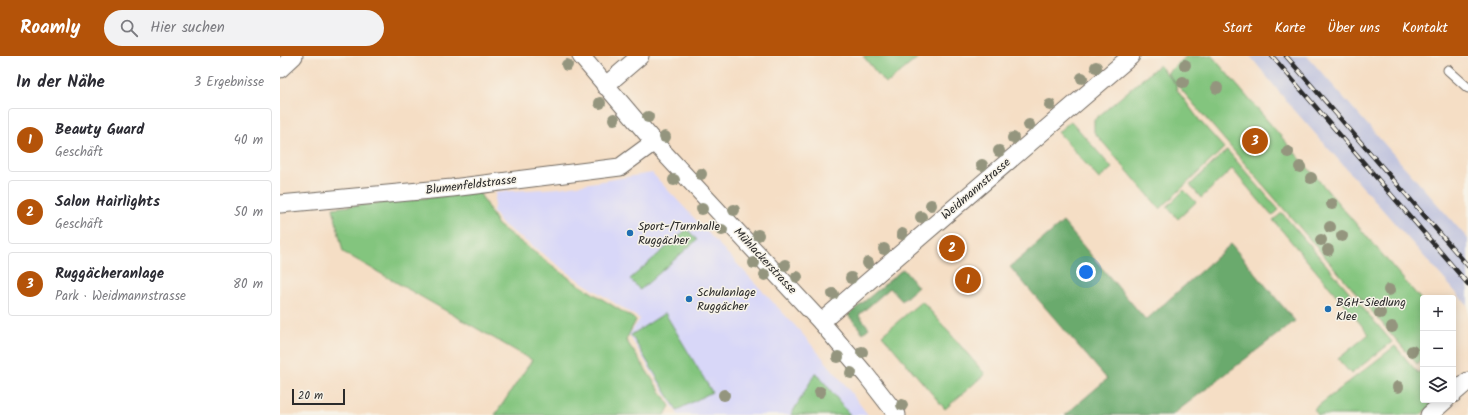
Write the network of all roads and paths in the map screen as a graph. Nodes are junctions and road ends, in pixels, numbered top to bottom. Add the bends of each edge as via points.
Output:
1 (294, 56) edge
2 (581, 56) edge
3 (640, 56) edge
4 (1131, 56) edge
5 (280, 69) edge
6 (1448, 70) dead end
7 (605, 86) junction
8 (1468, 88) edge
9 (654, 142) junction
10 (280, 204) edge
11 (821, 322) junction
12 (1468, 381) edge
13 (1456, 391) edge
14 (1443, 403) edge
15 (897, 415) edge
16 (1429, 415) edge

1 - 5 street
2 - 7 street, Mühlackerstrasse
3 - 7 street
4 - 11 street, Weidmannstrasse
6 - 8 lane
7 - 9 street, Mühlackerstrasse
9 - 10 street, Blumenfeldstrasse via 620,167 452,188
9 - 11 street, Mühlackerstrasse
11 - 15 street, Mühlackerstrasse
12 - 13 street
14 - 16 street

